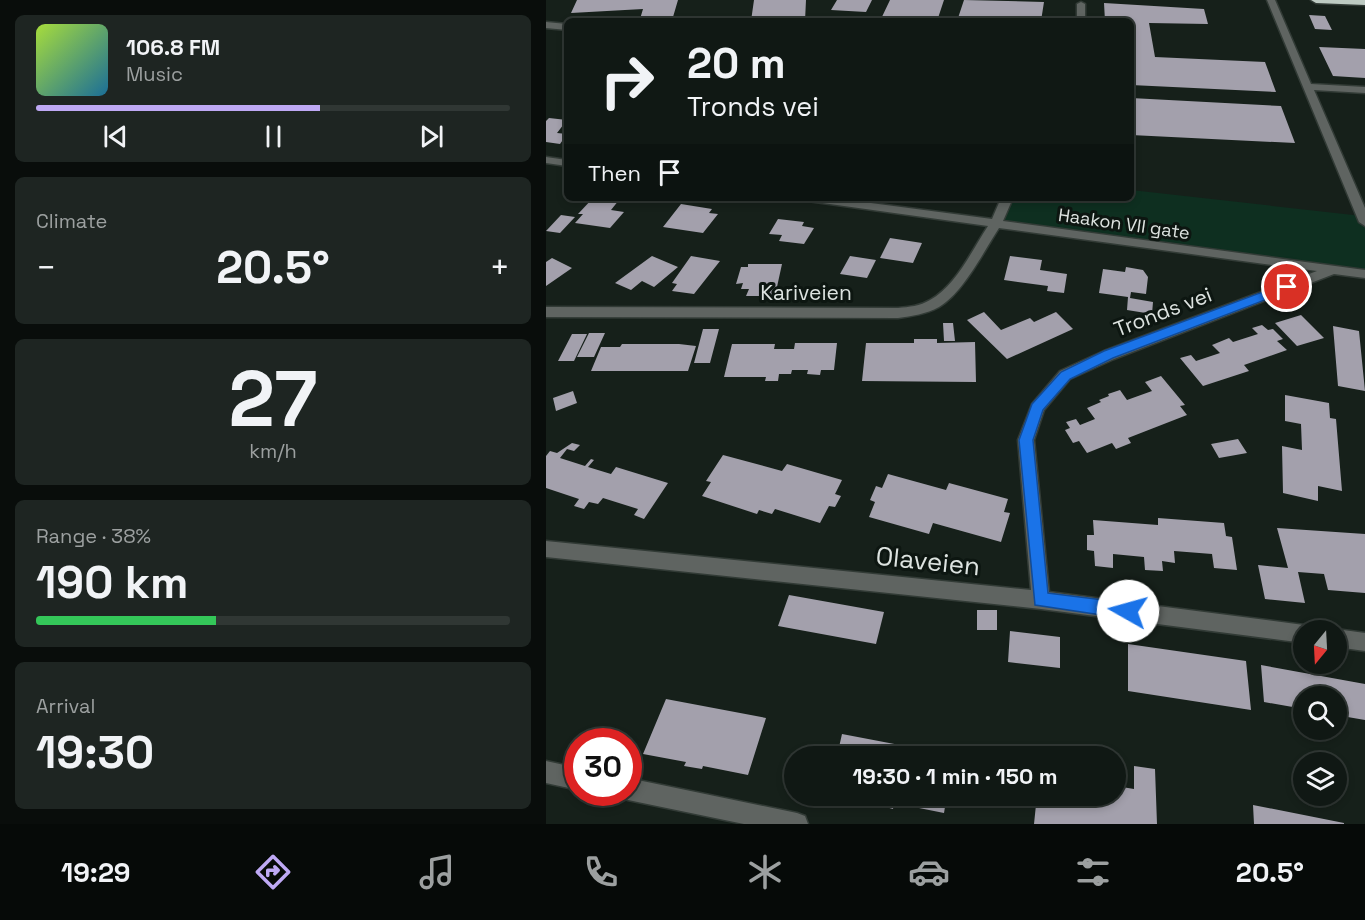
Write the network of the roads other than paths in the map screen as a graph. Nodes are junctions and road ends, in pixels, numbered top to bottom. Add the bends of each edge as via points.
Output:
1 (1271, 0) edge
2 (1316, 0) edge
3 (1365, 2) edge
4 (1081, 4) dead end
5 (1081, 18) edge
6 (546, 25) edge
7 (564, 27) edge
8 (1307, 87) junction
9 (1365, 90) edge
10 (546, 160) edge
11 (564, 163) edge
12 (829, 201) edge
13 (1006, 201) edge
14 (1365, 222) edge
15 (995, 225) junction
16 (1331, 270) junction
17 (1365, 274) edge
18 (546, 312) edge
19 (546, 549) edge
20 (1041, 600) junction
21 (1293, 633) edge
22 (1347, 640) edge
23 (1365, 642) edge
24 (546, 772) edge
25 (564, 776) edge
26 (642, 792) edge
27 (797, 824) edge

1 - 8 street
2 - 3 highway
4 - 5 street
6 - 7 street
8 - 9 street
8 - 14 street
10 - 11 street
12 - 15 street, Haakon VII gate
13 - 15 street, Kariveien
15 - 16 street, Haakon VII gate
15 - 18 street, Kariveien via 953,288 936,303 919,310
16 - 17 street, Haakon VII gate
16 - 20 street, Tronds vei via 1065,375 1037,408 1026,440
19 - 20 street, Olaveien
20 - 21 street, Olaveien
22 - 23 street
24 - 25 street
26 - 27 street

